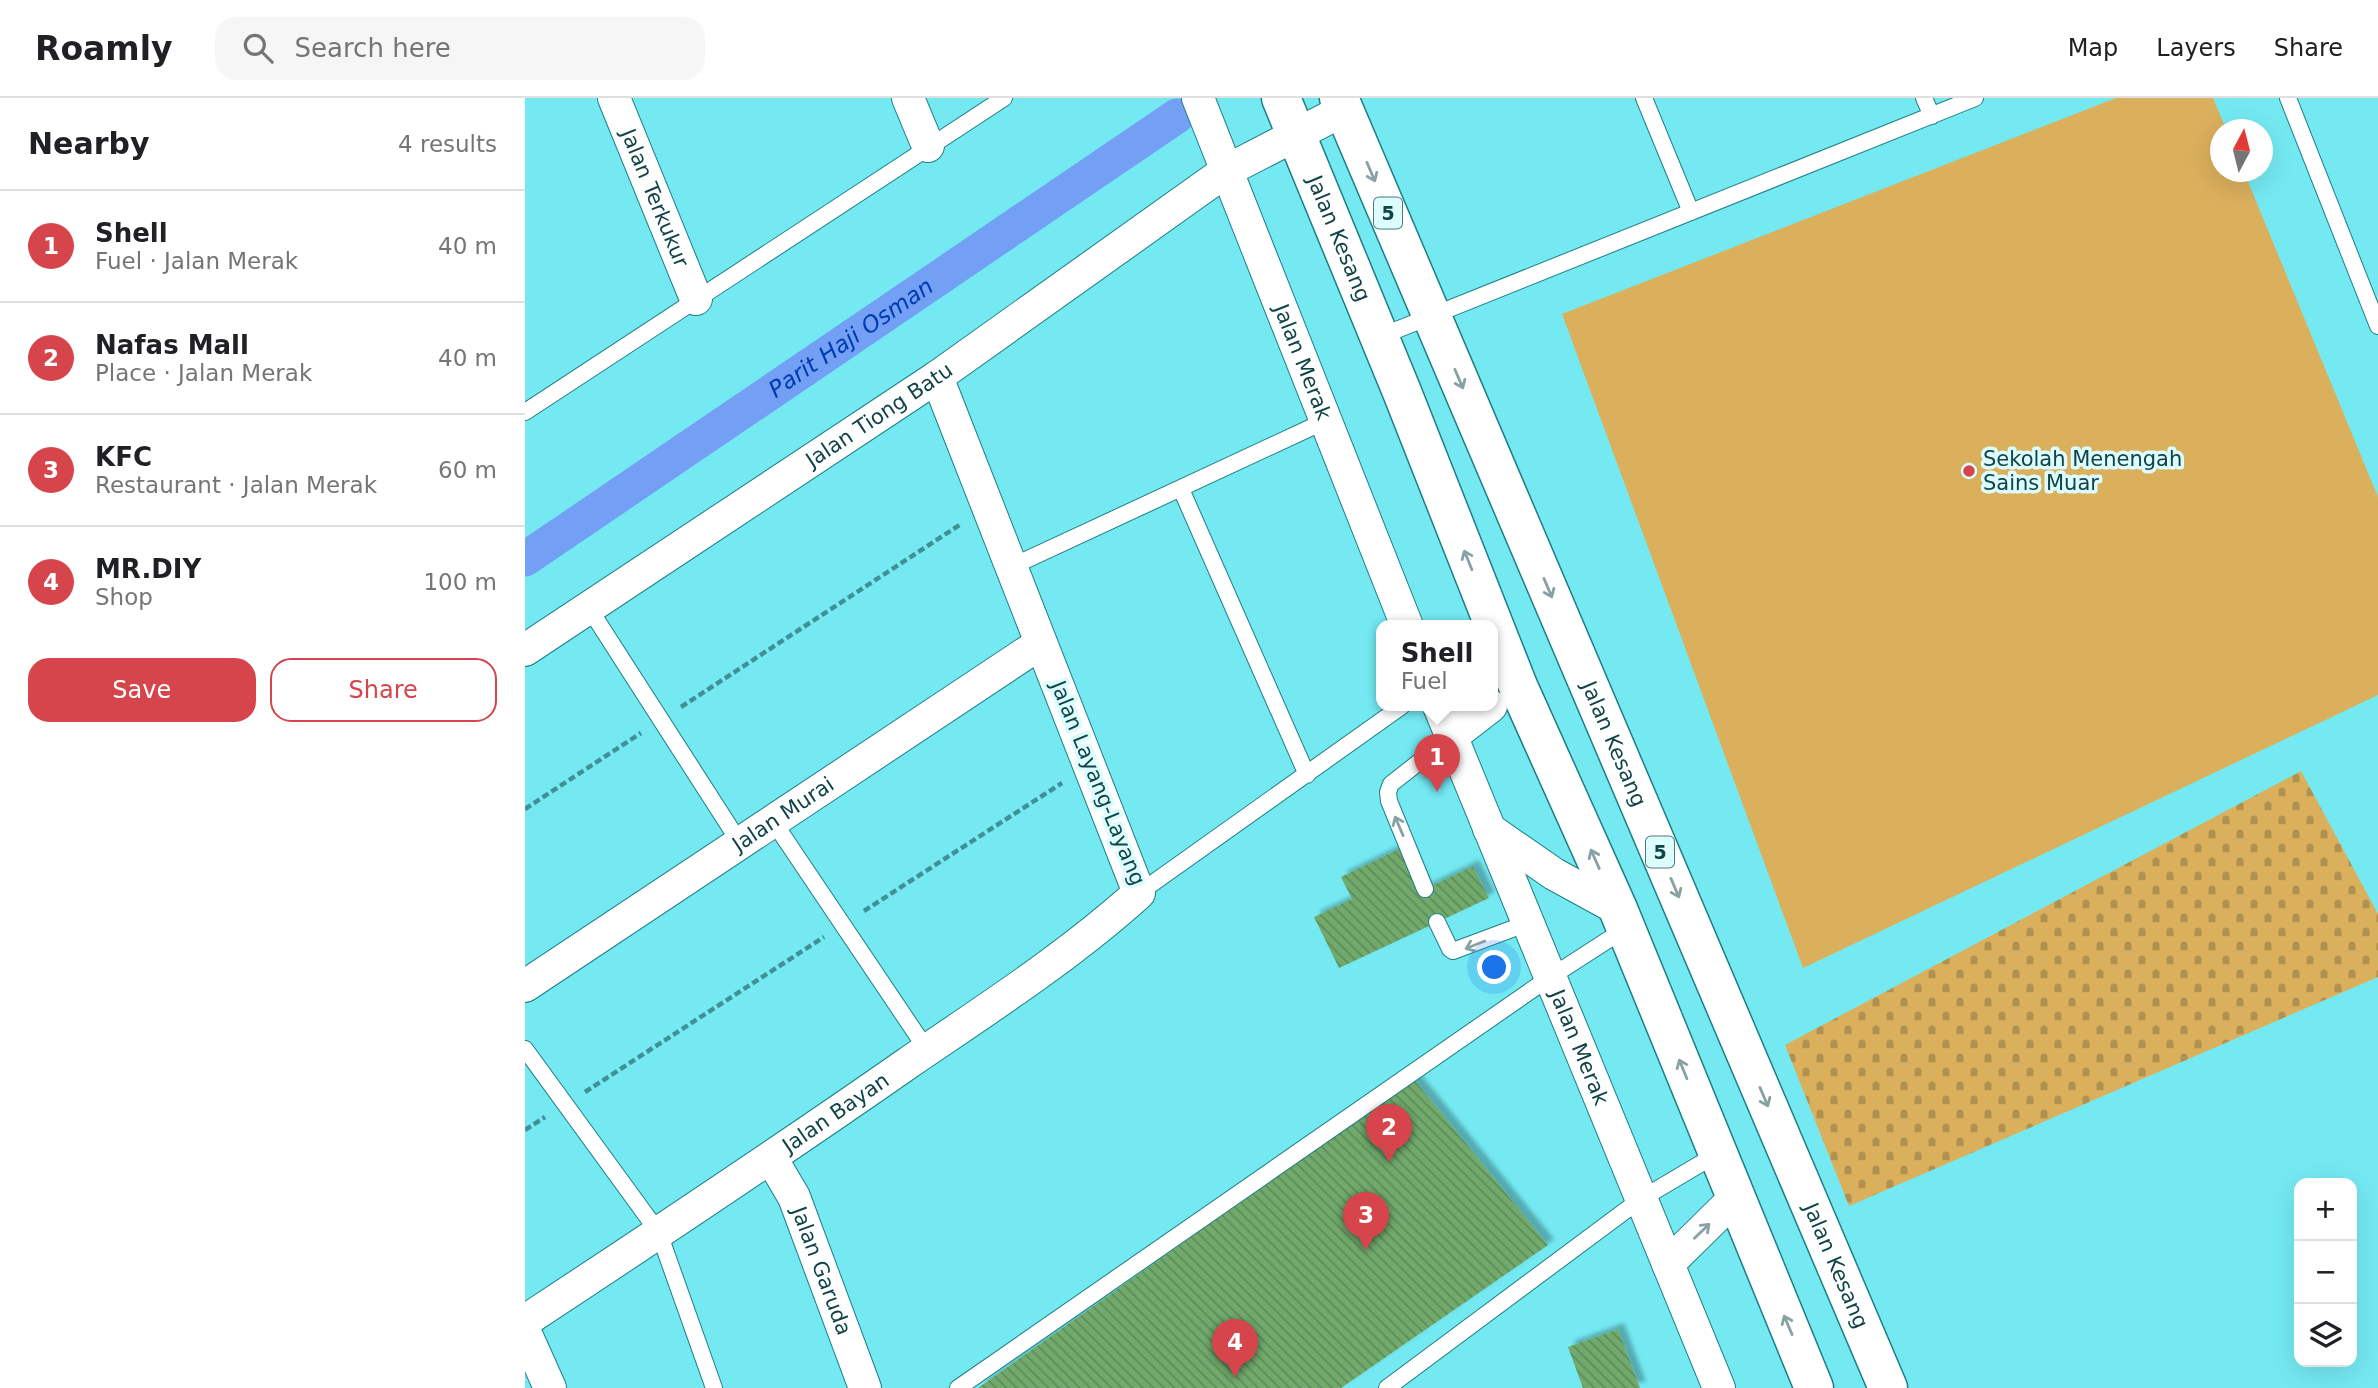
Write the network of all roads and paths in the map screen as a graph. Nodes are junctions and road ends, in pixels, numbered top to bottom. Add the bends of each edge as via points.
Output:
1 (614, 98) edge
2 (908, 98) edge
3 (1004, 98) edge
4 (1198, 98) edge
5 (1281, 98) edge
6 (1644, 98) edge
7 (1924, 98) edge
8 (1976, 98) edge
9 (2288, 98) edge
10 (1342, 104) edge
11 (1932, 116) junction
12 (1296, 134) junction
13 (928, 146) junction
14 (1226, 171) junction
15 (1692, 212) junction
16 (696, 299) junction
17 (1432, 316) junction
18 (2378, 326) edge
19 (1380, 337) junction
20 (937, 377) junction
21 (525, 412) edge
22 (1325, 421) junction
23 (1181, 489) junction
24 (988, 506) junction
25 (1011, 567) junction
26 (589, 608) junction
27 (1405, 620) edge
28 (1475, 620) edge
29 (530, 637) edge
30 (1041, 643) junction
31 (1501, 699) edge
32 (1395, 711) edge
33 (1441, 711) edge
34 (1485, 711) edge
35 (661, 719) junction
36 (1451, 737) junction
37 (1089, 765) junction
38 (1307, 775) junction
39 (525, 808) edge
40 (773, 821) junction
41 (1489, 829) junction
42 (740, 843) junction
43 (1425, 889) dead end
44 (1139, 893) junction
45 (1621, 919) junction
46 (1437, 922) dead end
47 (1528, 923) junction
48 (843, 924) junction
49 (1549, 978) junction
50 (525, 986) edge
51 (525, 1049) edge
52 (927, 1050) junction
53 (565, 1104) junction
54 (525, 1130) edge
55 (1717, 1154) junction
56 (771, 1158) junction
57 (1735, 1198) junction
58 (1641, 1199) junction
59 (659, 1233) junction
60 (1668, 1264) junction
61 (525, 1321) edge
62 (525, 1332) edge
63 (550, 1388) edge
64 (714, 1388) edge
65 (865, 1388) edge
66 (958, 1388) edge
67 (1387, 1388) edge
68 (1719, 1388) edge
69 (1814, 1388) edge
70 (1888, 1388) edge

1 - 16 street, Jalan Terkukur
2 - 13 street
3 - 13 lane
4 - 14 street, Jalan Merak
5 - 12 main road, Jalan Kesang
6 - 15 lane
7 - 11 lane
8 - 11 lane
9 - 18 lane
10 - 12 street, Jalan Tiong Batu
10 -> 17 main road, Jalan Kesang / 5
11 - 15 lane
12 - 14 street, Jalan Tiong Batu
12 - 19 main road, Jalan Kesang
13 - 16 lane
14 - 20 street, Jalan Tiong Batu
14 - 22 street, Jalan Merak
15 - 17 lane
16 - 21 lane
17 - 19 lane
17 -> 70 main road, Jalan Kesang / 5
28 -> 19 main road, Jalan Kesang
20 - 24 street, Jalan Layang-Layang
20 - 26 street, Jalan Tiong Batu
22 - 23 lane
22 - 27 street, Jalan Merak
23 - 25 lane
23 - 38 lane
24 - 25 street, Jalan Layang-Layang
24 - 35 path
25 - 30 street, Jalan Layang-Layang
26 - 29 street, Jalan Tiong Batu
26 - 35 lane
30 - 37 street, Jalan Layang-Layang
30 - 40 street, Jalan Murai
45 -> 31 main road, Jalan Kesang
32 - 38 lane, Jalan Layang-Layang
33 - 36 street, Jalan Merak
34 - 36 street
35 - 39 path
35 - 42 lane
36 - 41 street, Jalan Merak
43 -> 36 lane via 1388,792 1391,784
37 - 44 street, Jalan Layang-Layang
37 - 48 path
38 - 44 lane, Jalan Layang-Layang
40 - 42 street, Jalan Murai
40 - 48 lane
41 - 45 street
41 - 47 street, Jalan Merak
42 - 50 street, Jalan Murai
44 - 52 street, Jalan Bayan via 1086,938
45 - 49 lane
55 -> 45 main road, Jalan Kesang
47 -> 46 lane via 1454,951
47 - 49 street, Jalan Merak
48 - 52 lane
48 - 53 path
49 - 58 street, Jalan Merak
49 - 66 lane
51 - 53 lane
52 - 56 street, Jalan Bayan
53 - 54 path
53 - 59 lane
55 - 57 main road, Jalan Kesang
55 - 58 lane
56 - 59 street, Jalan Bayan
56 - 65 street, Jalan Garuda via 794,1197
60 -> 57 street
69 -> 57 main road, Jalan Kesang
58 - 60 street, Jalan Merak
58 - 67 lane
59 - 61 street, Jalan Bayan
59 - 64 lane
60 - 68 street, Jalan Merak
62 - 63 street

